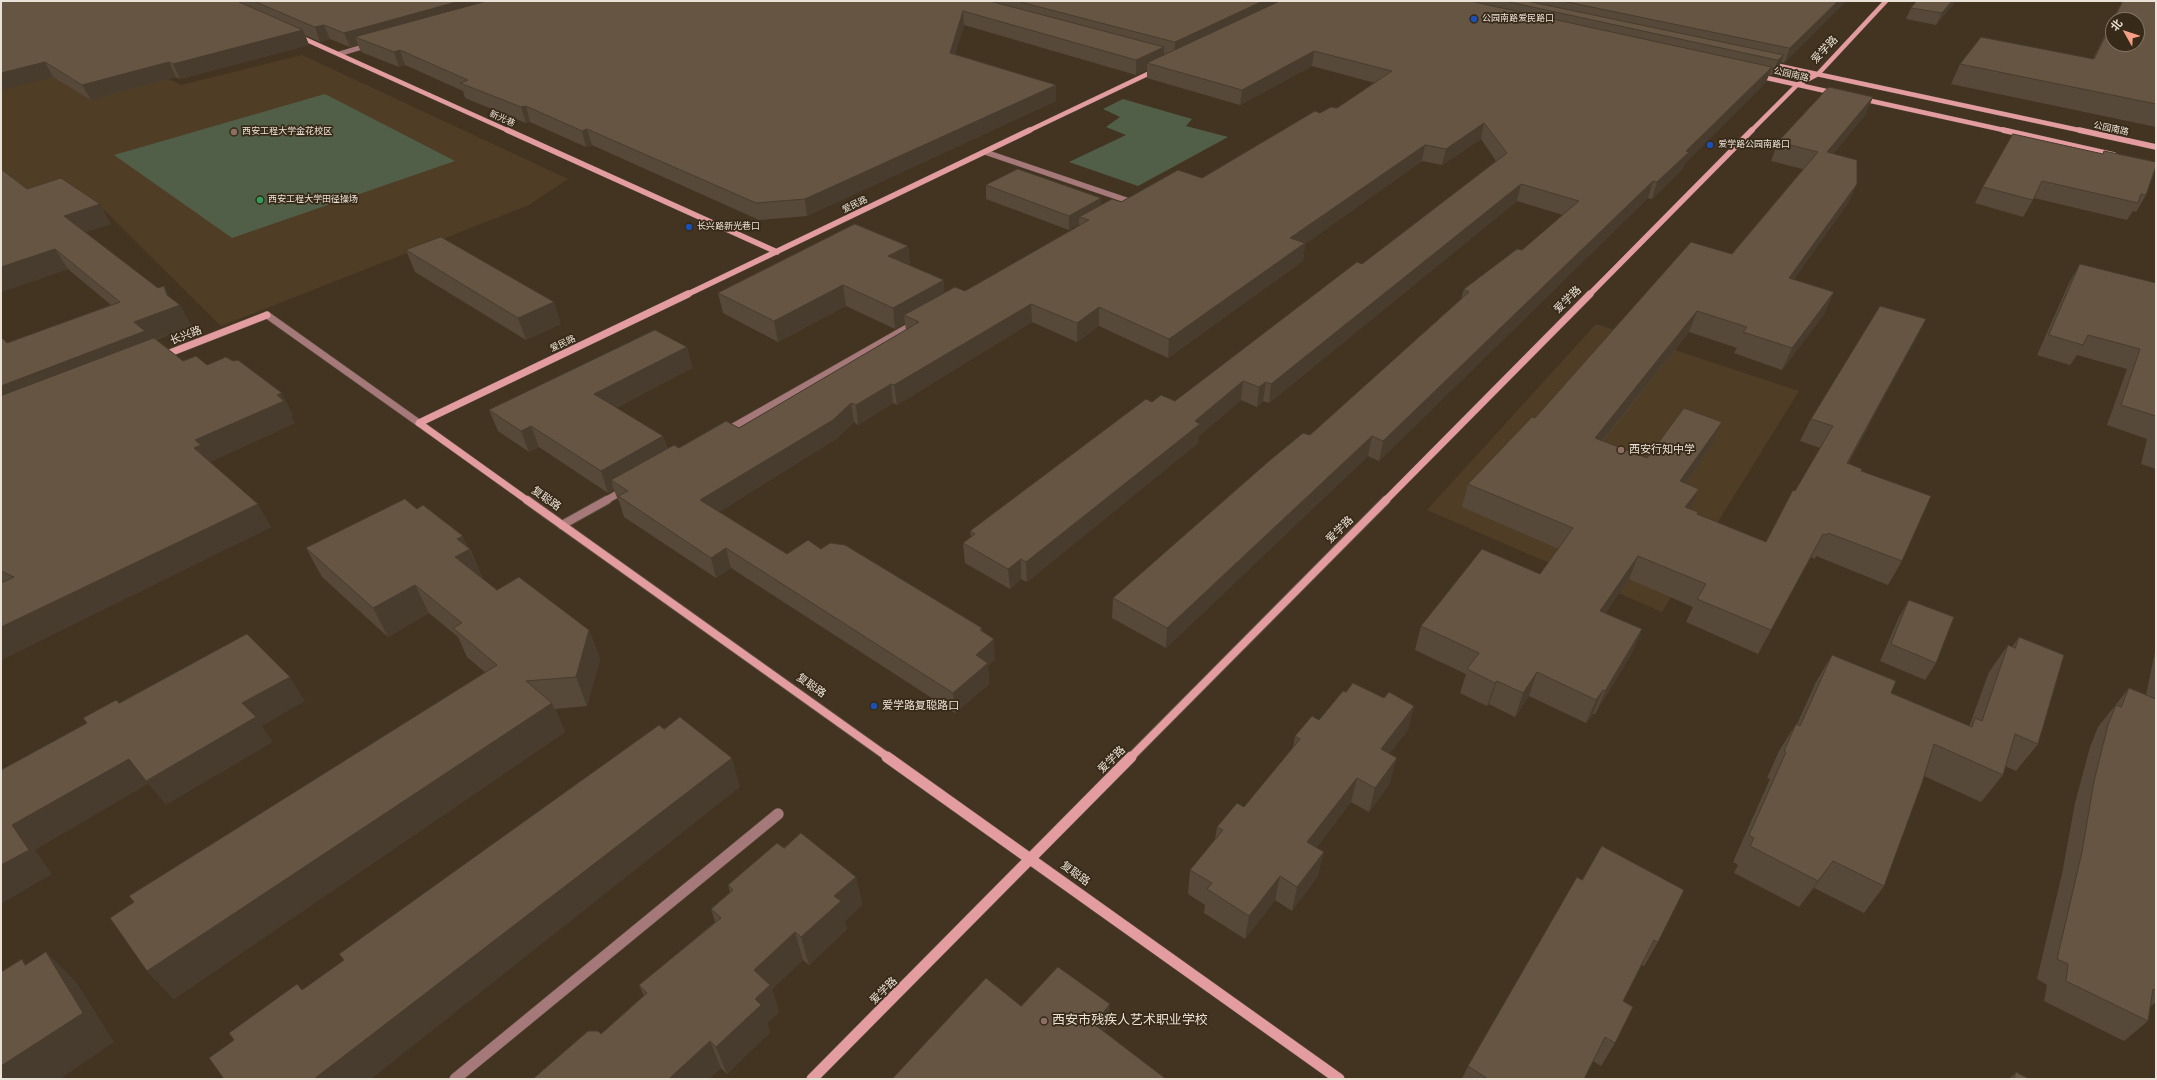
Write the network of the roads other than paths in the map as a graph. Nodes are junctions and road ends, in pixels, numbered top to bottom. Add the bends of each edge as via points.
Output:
1 (1886, 1) edge
2 (290, 32) edge
3 (376, 43) edge
4 (339, 54) junction
5 (1764, 62) edge
6 (1162, 67) edge
7 (1751, 74) edge
8 (1818, 74) junction
9 (1797, 85) junction
10 (1844, 95) edge
11 (1860, 98) edge
12 (2156, 147) edge
13 (985, 152) junction
14 (2117, 156) edge
15 (1115, 209) edge
16 (777, 252) junction
17 (267, 315) joint
18 (921, 320) edge
19 (156, 359) edge
20 (418, 423) junction
21 (721, 434) edge
22 (631, 485) edge
23 (562, 525) junction
24 (778, 814) dead end
25 (1031, 858) junction
26 (455, 1079) edge
27 (812, 1079) edge
28 (1339, 1079) edge

1 - 8 street, 爱学路
2 - 4 street, 新光巷
3 - 4 street
4 - 16 street, 新光巷
5 - 8 street, 公园南路
6 - 13 street, 爱民路
7 - 9 street, 公园南路
8 - 9 street, 爱学路
8 - 12 street, 公园南路
9 - 10 street, 公园南路
9 - 25 street, 爱学路
11 - 14 street
13 - 15 street via 1129,201
13 - 16 street, 爱民路
16 - 20 street, 爱民路
17 - 19 street, 长兴路
17 - 20 street, 复聪路
18 - 21 street
20 - 23 street, 复聪路
22 - 23 street
23 - 25 street, 复聪路
24 - 26 street
25 - 27 street, 爱学路
25 - 28 street, 复聪路

